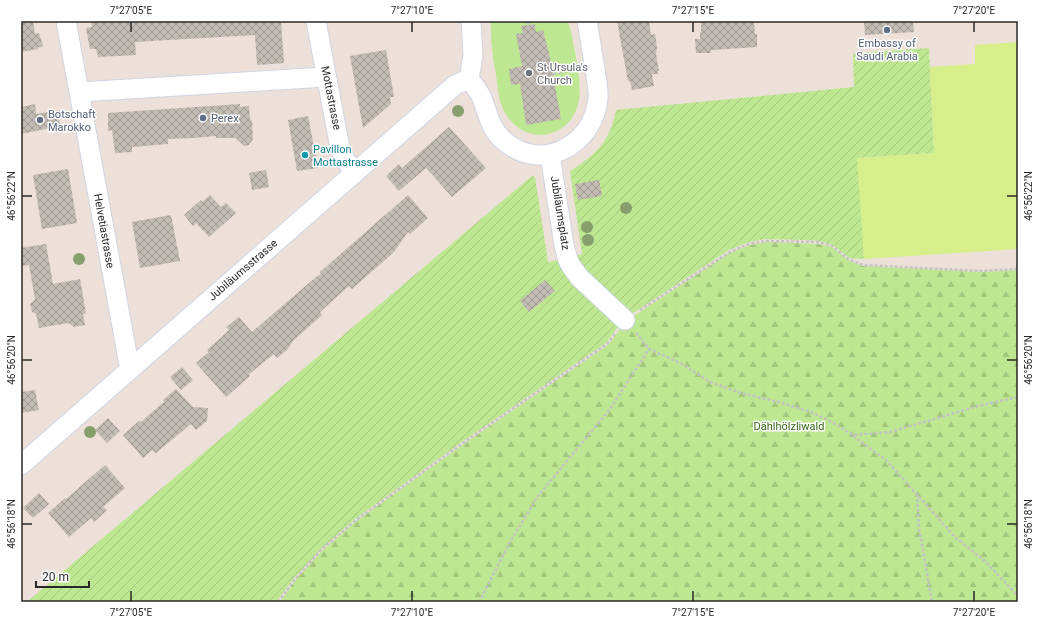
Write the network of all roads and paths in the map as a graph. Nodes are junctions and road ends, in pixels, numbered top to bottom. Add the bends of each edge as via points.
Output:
1 (66, 21) edge
2 (316, 21) edge
3 (471, 21) edge
4 (587, 21) edge
5 (581, 70) dead end
6 (470, 72) junction
7 (553, 74) dead end
8 (326, 77) junction
9 (79, 92) junction
10 (550, 155) junction
11 (355, 172) junction
12 (1018, 269) edge
13 (626, 320) junction
14 (648, 349) junction
15 (130, 370) junction
16 (1018, 397) edge
17 (853, 435) junction
18 (21, 465) edge
19 (917, 494) junction
20 (1018, 596) edge
21 (278, 602) edge
22 (479, 602) edge
23 (932, 602) edge

1 - 9 street, Helvetiastrasse
2 - 8 street, Mottastrasse
3 - 6 street via 473,55
4 - 10 street via 598,93 595,111 589,126 576,142
5 - 7 path
6 - 10 street via 487,116 502,139 523,152
6 - 11 street, Jubiläumsstrasse
8 - 9 street
8 - 11 street, Mottastrasse via 340,148 345,160
9 - 15 street, Helvetiastrasse
10 - 13 street, Jubiläumsplatz via 568,260 580,278
11 - 15 street, Jubiläumsstrasse
12 - 13 path via 980,271 863,265 848,259 832,246 819,242 765,241 730,252
13 - 14 path
13 - 21 path via 607,344 355,521 321,550
14 - 17 path via 682,364 710,382 811,412
14 - 22 path via 610,409 538,496 510,542
15 - 18 street, Jubiläumsstrasse
16 - 17 path via 890,432
17 - 19 path via 886,460
19 - 20 path via 955,537 986,562
19 - 23 path via 919,528

